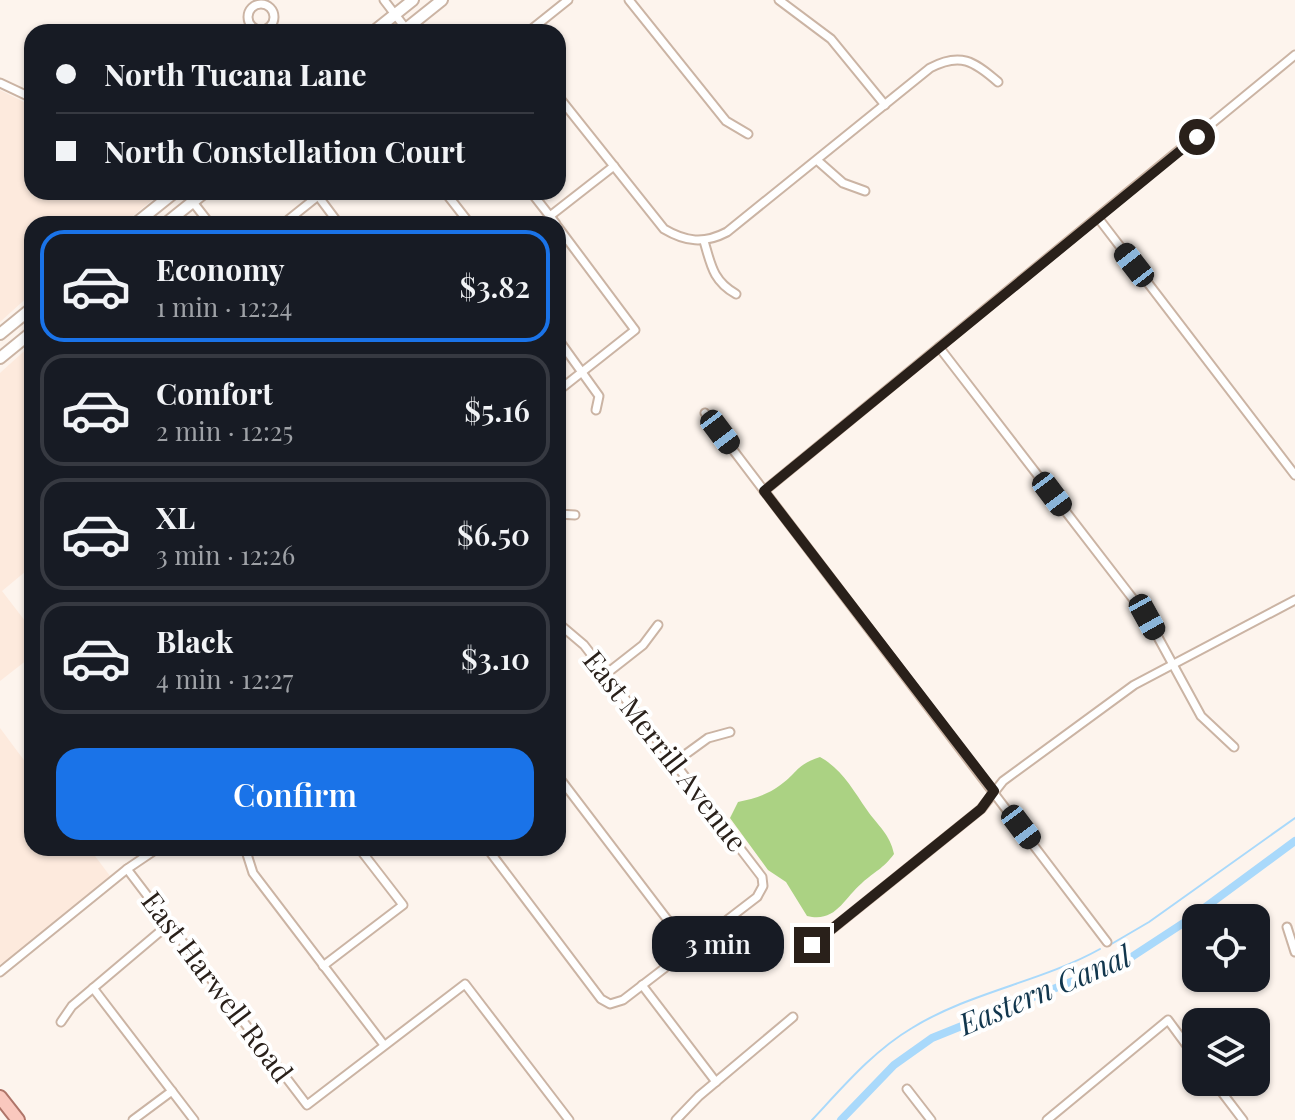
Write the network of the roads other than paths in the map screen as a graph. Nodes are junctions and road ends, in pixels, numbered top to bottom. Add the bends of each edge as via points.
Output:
1 (384, 0) edge
2 (413, 0) edge
3 (442, 0) edge
4 (568, 0) edge
5 (629, 0) edge
6 (779, 0) edge
7 (394, 15) junction
8 (383, 24) edge
9 (400, 24) edge
10 (413, 24) edge
11 (538, 24) edge
12 (1295, 55) edge
13 (998, 82) dead end
14 (0, 83) edge
15 (24, 94) edge
16 (885, 105) junction
17 (566, 106) edge
18 (748, 134) dead end
19 (818, 161) junction
20 (614, 166) junction
21 (865, 191) dead end
22 (176, 200) edge
23 (189, 200) edge
24 (313, 200) edge
25 (451, 200) edge
26 (537, 200) edge
27 (149, 216) edge
28 (203, 216) edge
29 (293, 216) edge
30 (464, 216) edge
31 (550, 216) joint
32 (1099, 219) junction
33 (566, 238) edge
34 (704, 241) junction
35 (736, 294) dead end
36 (24, 313) edge
37 (2, 327) edge
38 (24, 338) edge
39 (18, 343) junction
40 (939, 347) junction
41 (566, 350) edge
42 (0, 358) edge
43 (581, 372) junction
44 (566, 384) edge
45 (596, 410) dead end
46 (705, 413) dead end
47 (1295, 475) edge
48 (764, 491) junction
49 (566, 514) edge
50 (575, 515) dead end
51 (1295, 600) edge
52 (658, 625) dead end
53 (566, 630) edge
54 (1173, 665) junction
55 (606, 674) junction
56 (730, 732) dead end
57 (1234, 747) dead end
58 (675, 762) junction
59 (566, 787) edge
60 (994, 791) junction
61 (146, 856) edge
62 (248, 856) edge
63 (365, 856) edge
64 (493, 856) edge
65 (127, 869) junction
66 (169, 924) junction
67 (1287, 927) dead end
68 (1107, 942) dead end
69 (689, 948) junction
70 (1295, 952) edge
71 (801, 954) dead end
72 (323, 966) junction
73 (0, 972) edge
74 (642, 985) junction
75 (93, 988) junction
76 (793, 1017) dead end
77 (61, 1022) dead end
78 (1182, 1039) edge
79 (384, 1045) junction
80 (716, 1082) junction
81 (907, 1089) dead end
82 (172, 1091) junction
83 (1225, 1096) edge
84 (0, 1097) edge
85 (18, 1120) edge
86 (133, 1120) edge
87 (194, 1120) edge
88 (569, 1120) edge
89 (676, 1120) edge
90 (931, 1120) edge
91 (1047, 1120) edge
92 (1243, 1120) edge

1 - 7 street
2 - 7 main road
3 - 10 main road
4 - 11 street
5 - 18 street via 726,121
6 - 16 street via 831,39
7 - 8 main road
7 - 9 street
12 - 32 street
13 - 16 street via 973,62 945,60
14 - 15 street
16 - 19 street
17 - 20 street
19 - 21 street via 843,183
19 - 34 street via 727,232
20 - 31 street
20 - 34 street via 664,229 689,241
22 - 27 main road
23 - 28 street
24 - 29 street
25 - 30 street
26 - 31 street
32 - 40 street
32 - 47 street
33 - 43 street via 635,330
34 - 35 street via 715,277
36 - 37 main road
37 - 39 main road
38 - 39 main road
39 - 42 main road
40 - 48 street
40 - 54 street via 1147,617
41 - 43 street
43 - 44 street
43 - 45 street via 599,396
46 - 48 street
48 - 60 street
49 - 50 street
51 - 54 street
52 - 55 street via 643,645
53 - 55 street, East Merrill Avenue
54 - 57 street via 1201,716
54 - 60 street via 1134,685
55 - 58 street, East Merrill Avenue
56 - 58 street via 708,738
58 - 69 street, East Merrill Avenue via 762,877 763,886 757,897
59 - 69 street
60 - 68 street
60 - 71 street via 981,809
61 - 65 street
62 - 72 street via 253,873
63 - 72 street via 403,905
64 - 74 street via 601,999 610,1004 623,1000
65 - 66 street, East Harwell Road
65 - 73 street
66 - 75 street
66 - 79 street, East Harwell Road via 307,1105
67 - 70 street
69 - 74 street
72 - 79 street
74 - 80 street
75 - 77 street
75 - 82 street
76 - 80 street
78 - 91 street via 1168,1020
79 - 88 street via 465,984
80 - 89 street
81 - 90 street
82 - 86 street
82 - 87 street
83 - 92 street
84 - 85 main road

